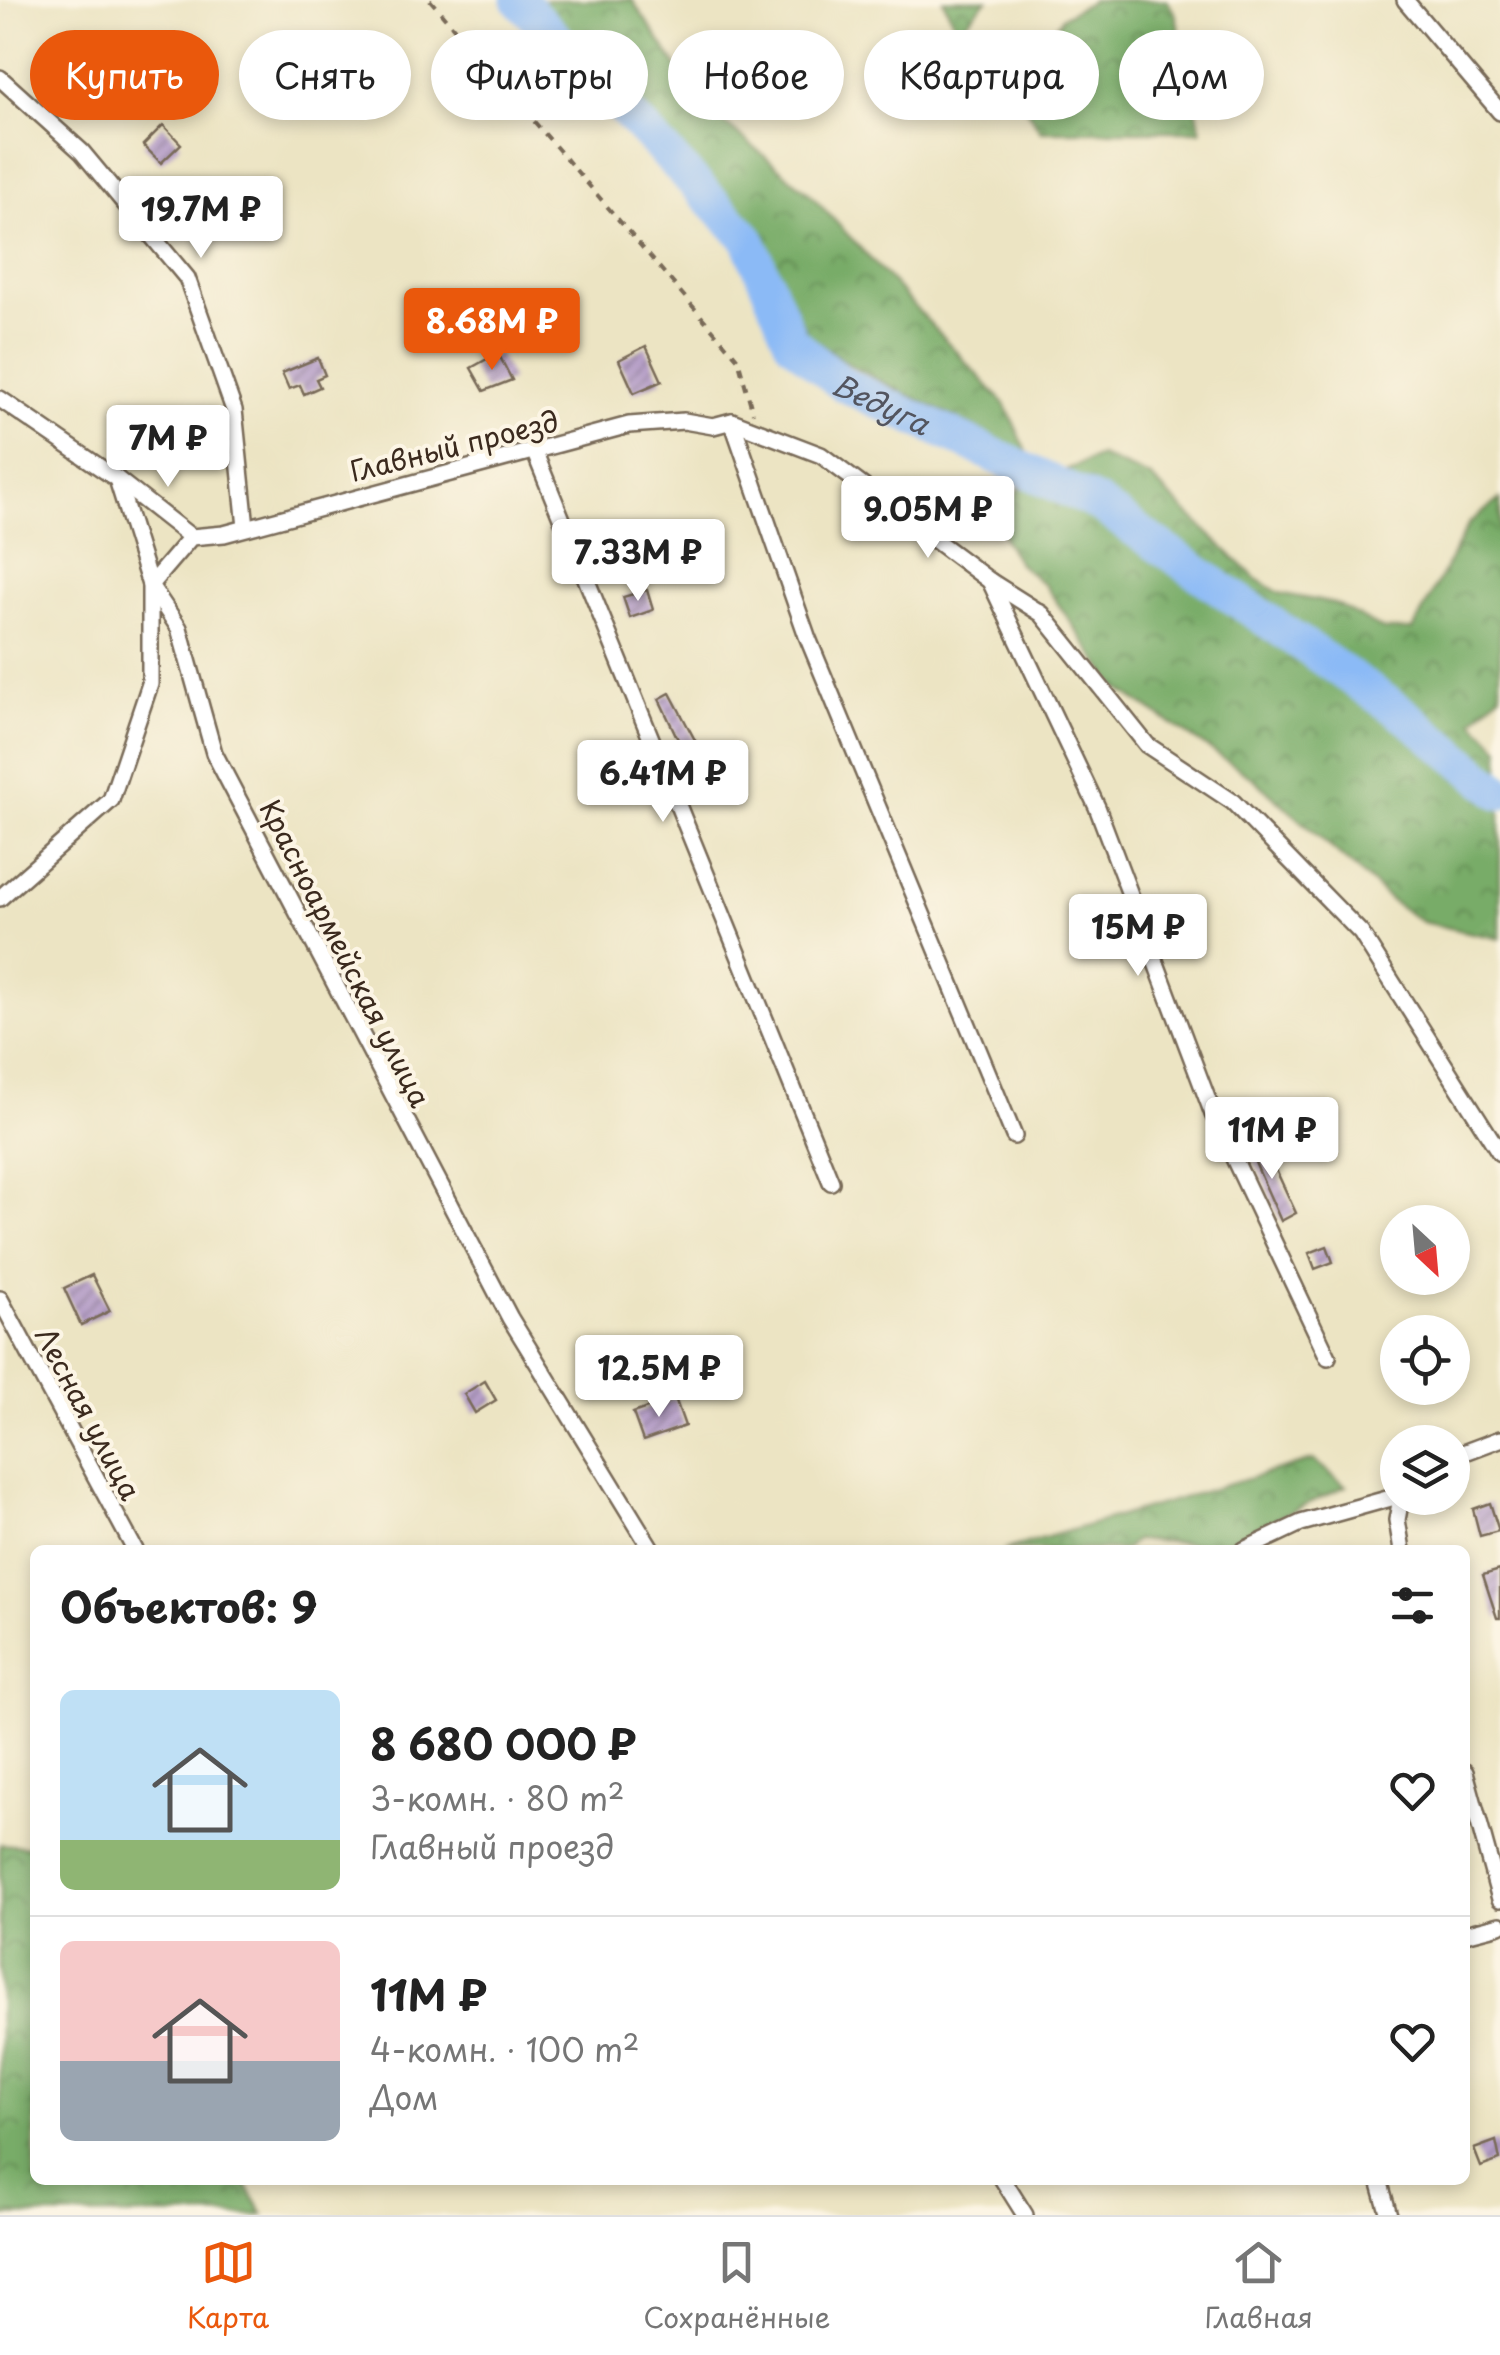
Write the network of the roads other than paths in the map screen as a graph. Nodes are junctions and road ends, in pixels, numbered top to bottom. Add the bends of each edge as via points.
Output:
1 (1405, 0) edge
2 (0, 78) edge
3 (1500, 112) edge
4 (0, 399) edge
5 (732, 421) junction
6 (535, 452) junction
7 (117, 478) junction
8 (246, 526) junction
9 (191, 537) junction
10 (990, 581) junction
11 (150, 585) junction
12 (0, 898) edge
13 (1014, 1136) dead end
14 (1500, 1152) edge
15 (831, 1182) dead end
16 (0, 1299) edge
17 (1328, 1357) dead end
18 (1500, 1439) edge
19 (1470, 1450) edge
20 (1380, 1502) edge
21 (1397, 1515) edge
22 (132, 1545) edge
23 (649, 1545) edge
24 (1255, 1545) edge
25 (1401, 1545) edge
26 (1470, 1790) edge
27 (1500, 1899) edge
28 (1500, 1924) edge
29 (1470, 1933) edge
30 (1006, 2185) edge
31 (1380, 2185) edge
32 (1025, 2215) edge
33 (1389, 2215) edge

1 - 3 street
2 - 8 street via 82,152 186,278 234,410
4 - 7 street
5 - 6 street, Главный проезд via 629,425
5 - 10 street, Главный проезд via 820,455
5 - 13 street via 807,636
6 - 8 street, Главный проезд
6 - 15 street
7 - 9 street
7 - 11 street, Красноармейская улица
8 - 9 street, Главный проезд
9 - 11 street
10 - 14 street, Главный проезд via 1042,614 1147,745 1232,802 1362,933
10 - 17 street via 1097,807 1213,1114
11 - 12 street via 150,684 111,800
11 - 23 street, Красноармейская улица via 179,628 214,753 354,1028 510,1318
16 - 22 street, Лесная улица
18 - 19 street
20 - 24 street via 1301,1523
21 - 25 street
26 - 27 street
28 - 29 street
30 - 32 street
31 - 33 street

